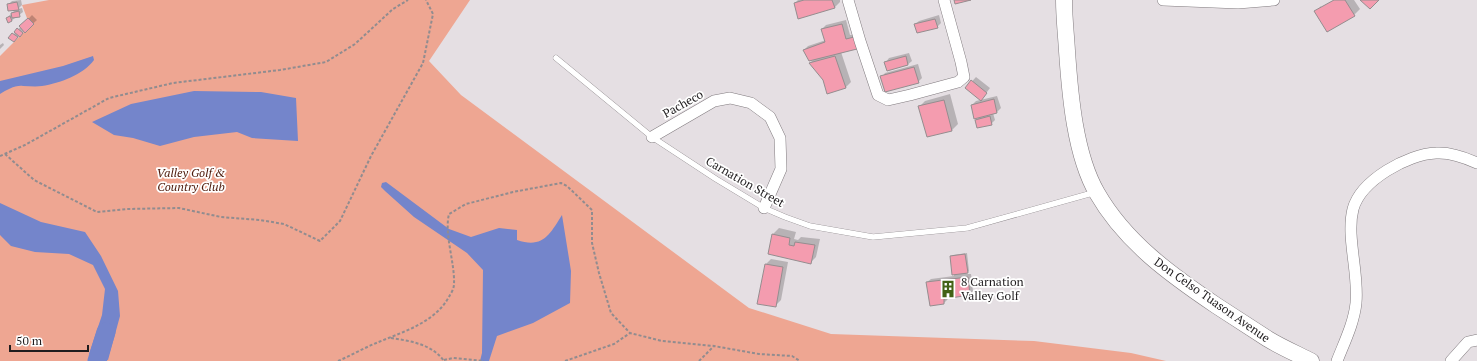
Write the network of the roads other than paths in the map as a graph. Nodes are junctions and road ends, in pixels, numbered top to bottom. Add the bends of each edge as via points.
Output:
1 (848, 0) edge
2 (944, 0) edge
3 (1064, 0) edge
4 (1163, 0) edge
5 (1274, 0) edge
6 (556, 58) dead end
7 (652, 137) junction
8 (1477, 163) edge
9 (1096, 192) junction
10 (764, 208) junction
11 (1477, 340) edge
12 (1311, 361) edge
13 (1336, 361) edge
14 (1451, 361) edge

1 - 2 street via 878,95 888,100 958,82 964,77
3 - 9 street, Don Celso Tuason Avenue via 1072,104 1085,165
4 - 5 street via 1238,3
6 - 7 lane, Carnation Street
7 - 10 lane, Carnation Street
7 - 10 street, Pacheco via 714,101 730,98 751,103 770,116 780,138 781,169
8 - 13 street via 1463,156 1436,153 1414,158 1376,177 1362,192 1354,208 1351,224 1356,304 1352,322
9 - 10 lane, Carnation Street via 967,228 873,238 810,226
9 - 12 street, Don Celso Tuason Avenue via 1129,235 1173,276 1269,340
11 - 14 street via 1468,342

